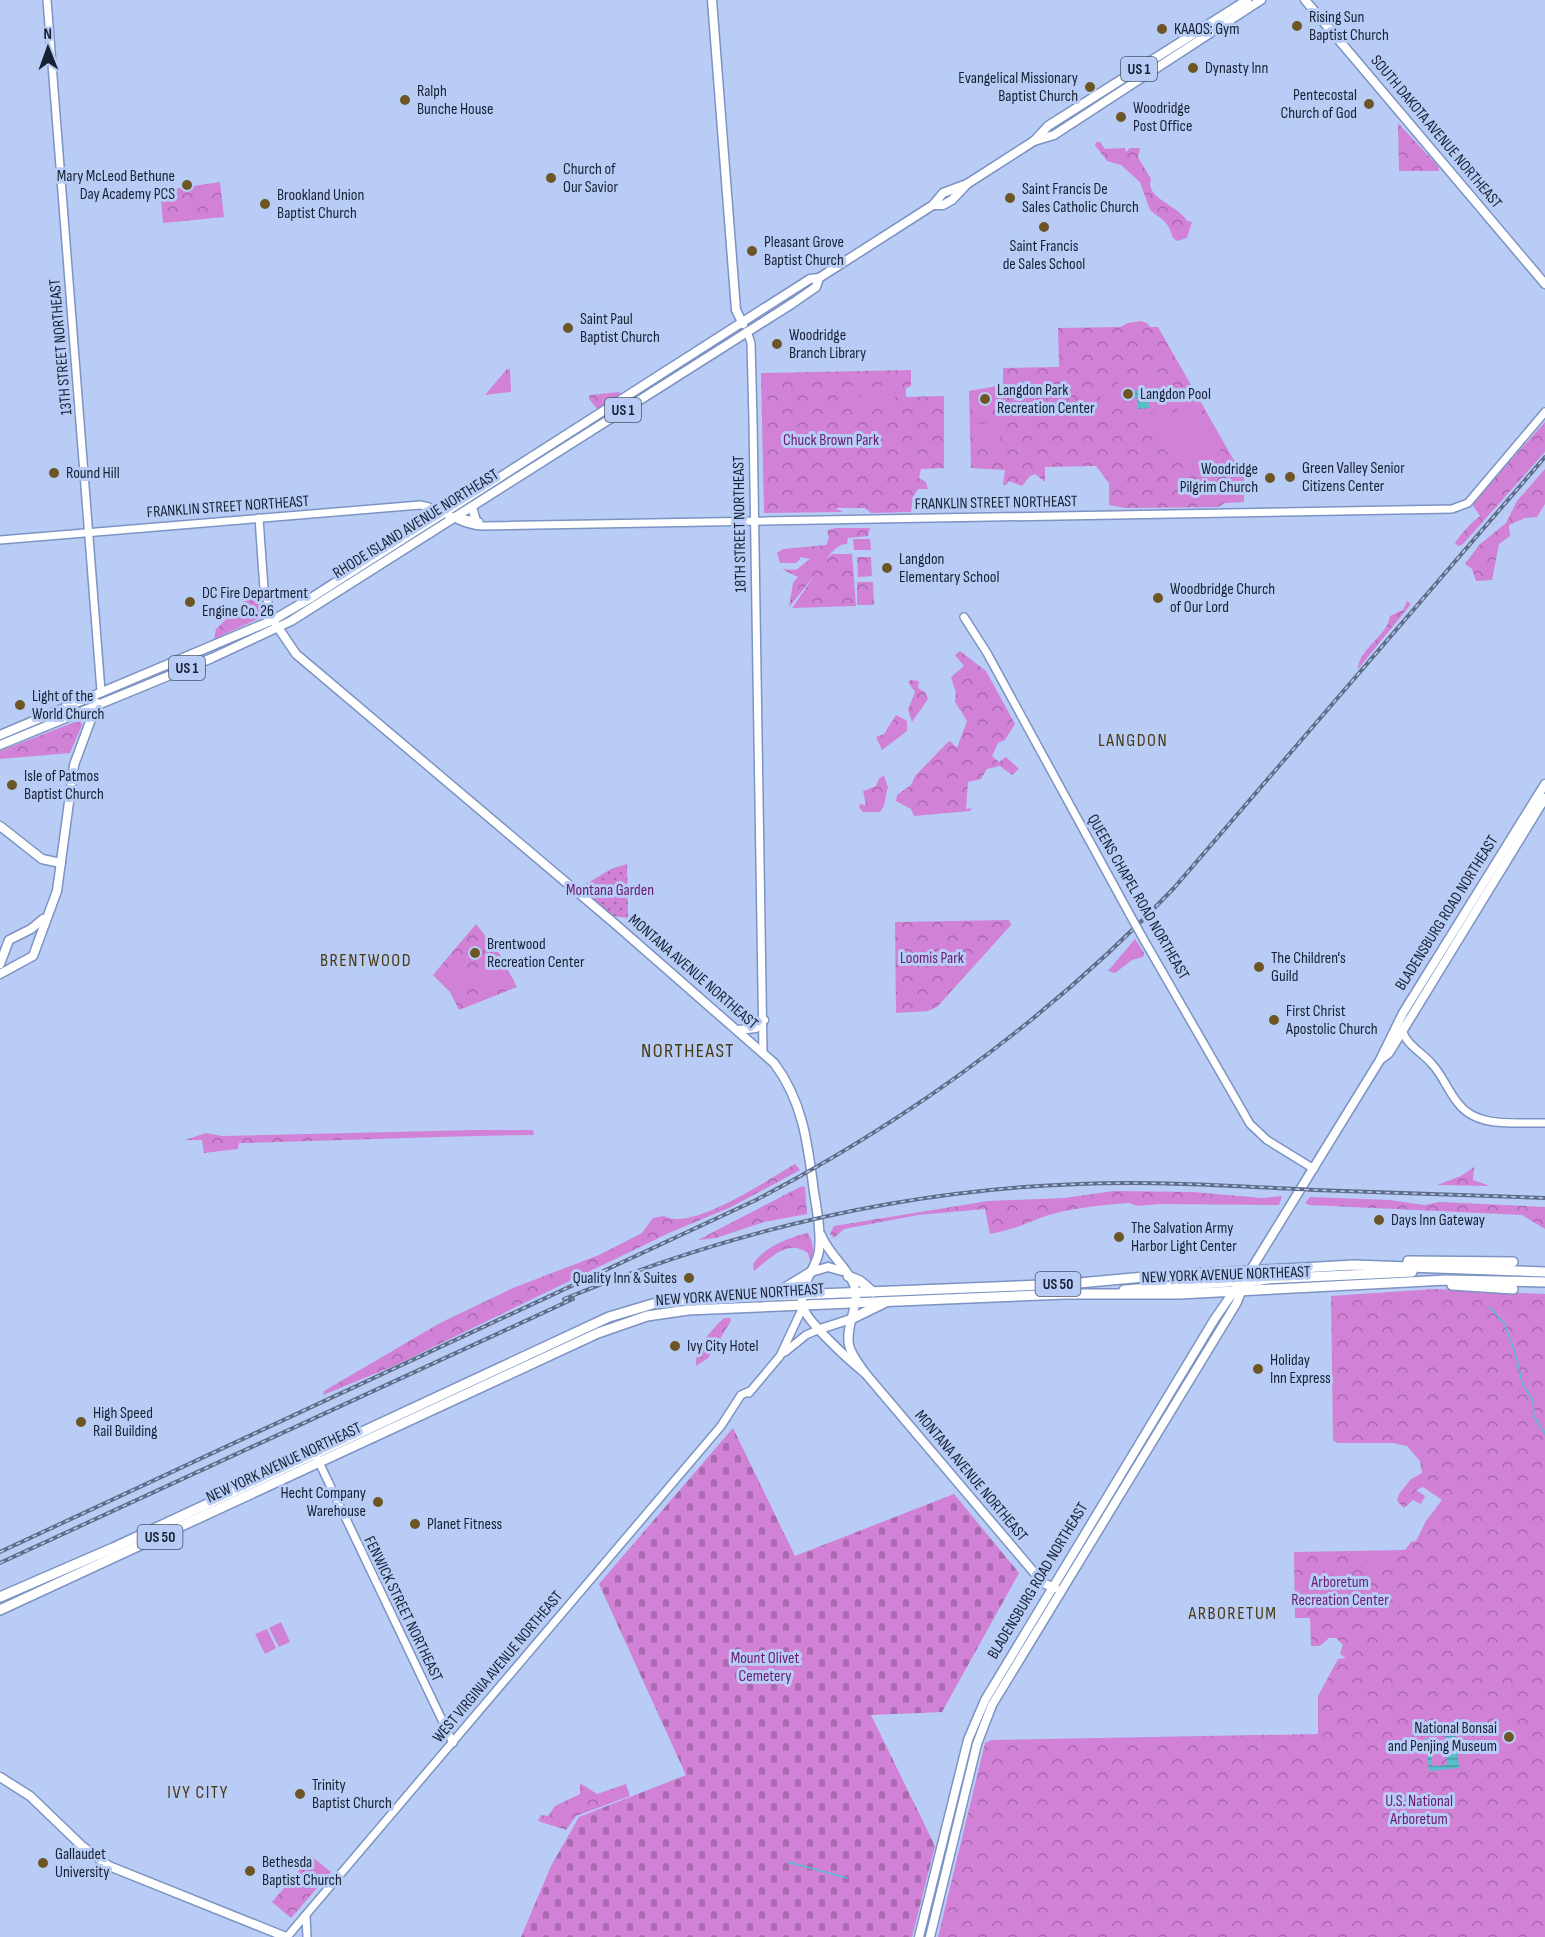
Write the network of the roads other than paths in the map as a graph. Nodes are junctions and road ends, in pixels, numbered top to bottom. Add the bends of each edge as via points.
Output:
1 (47, 0) edge
2 (712, 0) edge
3 (1247, 0) edge
4 (1261, 0) edge
5 (1305, 0) edge
6 (1034, 141) junction
7 (819, 278) junction
8 (1545, 284) edge
9 (741, 322) junction
10 (747, 331) junction
11 (1545, 412) edge
12 (472, 507) junction
13 (444, 512) junction
14 (259, 518) junction
15 (455, 518) junction
16 (476, 521) junction
17 (755, 521) junction
18 (494, 525) junction
19 (90, 531) junction
20 (0, 540) edge
21 (964, 616) dead end
22 (275, 624) junction
23 (169, 663) junction
24 (174, 674) junction
25 (101, 691) junction
26 (96, 706) junction
27 (0, 735) edge
28 (0, 745) edge
29 (1545, 784) edge
30 (1545, 798) edge
31 (0, 826) edge
32 (61, 863) junction
33 (46, 917) junction
34 (24, 933) junction
35 (37, 941) junction
36 (1448, 947) junction
37 (4, 954) junction
38 (0, 964) edge
39 (16, 965) junction
40 (0, 974) edge
41 (764, 1020) junction
42 (1400, 1027) junction
43 (738, 1030) junction
44 (763, 1052) junction
45 (1545, 1123) edge
46 (1314, 1168) junction
47 (819, 1231) junction
48 (1513, 1262) dead end
49 (1375, 1265) junction
50 (1472, 1269) junction
51 (1251, 1271) junction
52 (811, 1272) junction
53 (1545, 1272) edge
54 (847, 1274) junction
55 (1200, 1274) junction
56 (1332, 1275) junction
57 (1100, 1281) junction
58 (1417, 1281) junction
59 (1545, 1282) edge
60 (1200, 1285) junction
61 (1325, 1286) junction
62 (1240, 1287) junction
63 (1513, 1289) dead end
64 (1029, 1290) junction
65 (873, 1292) junction
66 (969, 1293) junction
67 (1100, 1294) junction
68 (1111, 1294) junction
69 (771, 1296) junction
70 (855, 1298) junction
71 (888, 1301) junction
72 (803, 1302) junction
73 (851, 1319) junction
74 (820, 1329) junction
75 (780, 1356) junction
76 (864, 1373) junction
77 (317, 1458) junction
78 (1115, 1483) junction
79 (1123, 1488) junction
80 (1052, 1587) junction
81 (1062, 1588) junction
82 (0, 1597) edge
83 (0, 1610) edge
84 (453, 1743) junction
85 (0, 1777) edge
86 (954, 1818) junction
87 (306, 1916) junction
88 (286, 1937) edge
89 (307, 1937) edge
90 (919, 1937) edge
91 (930, 1937) edge

1 - 19 street, 13TH STREET NORTHEAST
2 - 9 main road, 18TH STREET NORTHEAST via 736,310
3 - 6 main road, RHODE ISLAND AVENUE NORTHEAST / US 1 via 1048,126
4 - 6 main road, RHODE ISLAND AVENUE NORTHEAST / US 1 via 1054,135
5 - 8 main road, SOUTH DAKOTA AVENUE NORTHEAST
6 - 7 main road, RHODE ISLAND AVENUE NORTHEAST / US 1 via 968,184 946,190 933,205
7 - 9 main road, RHODE ISLAND AVENUE NORTHEAST / US 1 via 810,279
7 - 10 main road, RHODE ISLAND AVENUE NORTHEAST / US 1 via 816,287
9 - 10 main road, 18TH STREET NORTHEAST
9 - 13 main road, RHODE ISLAND AVENUE NORTHEAST / US 1
10 - 12 main road, RHODE ISLAND AVENUE NORTHEAST / US 1
10 - 17 street, 18TH STREET NORTHEAST via 751,344
11 - 17 street, FRANKLIN STREET NORTHEAST via 1468,502 1452,509
12 - 15 main road, RHODE ISLAND AVENUE NORTHEAST / US 1
12 - 16 main road
13 - 14 street, FRANKLIN STREET NORTHEAST via 420,505
13 - 15 street, FRANKLIN STREET NORTHEAST
13 - 22 main road, RHODE ISLAND AVENUE NORTHEAST / US 1
14 - 19 street, FRANKLIN STREET NORTHEAST
14 - 22 street via 264,589
15 - 16 street, FRANKLIN STREET NORTHEAST
15 - 18 street, FRANKLIN STREET NORTHEAST via 467,525
15 - 22 main road, RHODE ISLAND AVENUE NORTHEAST / US 1 via 291,621
16 - 18 street, FRANKLIN STREET NORTHEAST
17 - 18 street, FRANKLIN STREET NORTHEAST
17 - 41 street, 18TH STREET NORTHEAST
19 - 20 street, FRANKLIN STREET NORTHEAST
19 - 25 street, 13TH STREET NORTHEAST
21 - 46 street, QUEENS CHAPEL ROAD NORTHEAST, bridge via 1250,1124 1267,1140
22 - 23 main road, RHODE ISLAND AVENUE NORTHEAST / US 1
22 - 24 main road, RHODE ISLAND AVENUE NORTHEAST / US 1
22 - 43 main road, MONTANA AVENUE NORTHEAST via 296,654
23 - 24 main road
23 - 25 main road, RHODE ISLAND AVENUE NORTHEAST / US 1
24 - 26 main road, RHODE ISLAND AVENUE NORTHEAST / US 1
25 - 26 main road
25 - 27 main road, RHODE ISLAND AVENUE NORTHEAST / US 1
26 - 28 main road, RHODE ISLAND AVENUE NORTHEAST / US 1
26 - 32 main road via 74,765
29 - 36 main road, BLADENSBURG ROAD NORTHEAST
30 - 36 main road, BLADENSBURG ROAD NORTHEAST
31 - 32 main road via 42,859
32 - 33 main road via 57,891
33 - 34 main road
33 - 35 main road
34 - 35 main road
34 - 37 main road via 9,940
35 - 39 main road via 30,958
36 - 42 main road, BLADENSBURG ROAD NORTHEAST
37 - 38 main road
37 - 39 main road
39 - 40 main road
41 - 43 main road via 756,1028
41 - 44 street, 18TH STREET NORTHEAST
42 - 45 street via 1408,1043 1437,1070 1458,1104 1469,1114 1489,1121
42 - 46 main road, BLADENSBURG ROAD NORTHEAST via 1389,1053 1380,1060
43 - 44 main road, MONTANA AVENUE NORTHEAST
44 - 47 main road, MONTANA AVENUE NORTHEAST via 785,1079 802,1117
46 - 51 main road, BLADENSBURG ROAD NORTHEAST
47 - 52 main road, MONTANA AVENUE NORTHEAST via 818,1254
47 - 54 main road, MONTANA AVENUE NORTHEAST via 829,1253
48 - 49 highway via 1407,1261
49 - 50 highway, NEW YORK AVENUE NORTHEAST / US 50
49 - 51 highway, NEW YORK AVENUE NORTHEAST / US 50
50 - 53 highway, NEW YORK AVENUE NORTHEAST / US 50
50 - 56 highway
51 - 55 highway, NEW YORK AVENUE NORTHEAST / US 50
51 - 62 main road, BLADENSBURG ROAD NORTHEAST
52 - 54 main road via 828,1267
52 - 69 highway
52 - 72 main road, MONTANA AVENUE NORTHEAST
54 - 65 highway
54 - 70 main road, MONTANA AVENUE NORTHEAST
55 - 57 highway, NEW YORK AVENUE NORTHEAST / US 50
55 - 60 highway
56 - 61 highway
56 - 62 highway via 1267,1279
57 - 64 highway, NEW YORK AVENUE NORTHEAST / US 50
57 - 67 highway
58 - 59 highway, NEW YORK AVENUE NORTHEAST / US 50
58 - 61 highway, NEW YORK AVENUE NORTHEAST / US 50
58 - 63 highway
60 - 62 highway
60 - 68 highway via 1137,1288
61 - 62 highway, NEW YORK AVENUE NORTHEAST / US 50
62 - 68 highway, NEW YORK AVENUE NORTHEAST / US 50
62 - 78 main road, BLADENSBURG ROAD NORTHEAST
62 - 79 main road, BLADENSBURG ROAD NORTHEAST
64 - 66 highway, NEW YORK AVENUE NORTHEAST / US 50
64 - 67 highway, NEW YORK AVENUE NORTHEAST / US 50
65 - 66 highway, NEW YORK AVENUE NORTHEAST / US 50
65 - 70 highway, NEW YORK AVENUE NORTHEAST / US 50
66 - 71 highway, NEW YORK AVENUE NORTHEAST / US 50
67 - 68 highway, NEW YORK AVENUE NORTHEAST / US 50
69 - 72 highway, NEW YORK AVENUE NORTHEAST / US 50
69 - 77 highway, NEW YORK AVENUE NORTHEAST / US 50 via 679,1300 618,1314
70 - 71 highway, NEW YORK AVENUE NORTHEAST / US 50
70 - 72 highway, NEW YORK AVENUE NORTHEAST / US 50
70 - 73 main road, MONTANA AVENUE NORTHEAST
71 - 73 highway
72 - 74 main road, MONTANA AVENUE NORTHEAST
72 - 75 street, WEST VIRGINIA AVENUE NORTHEAST
72 - 77 highway, NEW YORK AVENUE NORTHEAST / US 50 via 681,1310 627,1322
73 - 74 main road
73 - 76 main road, MONTANA AVENUE NORTHEAST via 850,1348
74 - 75 street, WEST VIRGINIA AVENUE NORTHEAST
74 - 76 main road, MONTANA AVENUE NORTHEAST
75 - 84 street, WEST VIRGINIA AVENUE NORTHEAST via 750,1391 741,1395 730,1414
76 - 80 main road, MONTANA AVENUE NORTHEAST via 1042,1583
77 - 82 highway, NEW YORK AVENUE NORTHEAST / US 50
77 - 83 highway, NEW YORK AVENUE NORTHEAST / US 50
77 - 84 street, FENWICK STREET NORTHEAST
78 - 79 main road
78 - 80 main road, BLADENSBURG ROAD NORTHEAST
79 - 81 main road, BLADENSBURG ROAD NORTHEAST
80 - 81 main road
80 - 86 main road, BLADENSBURG ROAD NORTHEAST via 976,1717
81 - 86 main road, BLADENSBURG ROAD NORTHEAST via 987,1716
84 - 87 street, WEST VIRGINIA AVENUE NORTHEAST
85 - 88 main road via 30,1796 109,1866
86 - 90 main road, BLADENSBURG ROAD NORTHEAST
86 - 91 main road, BLADENSBURG ROAD NORTHEAST
87 - 88 street, WEST VIRGINIA AVENUE NORTHEAST
87 - 89 street

